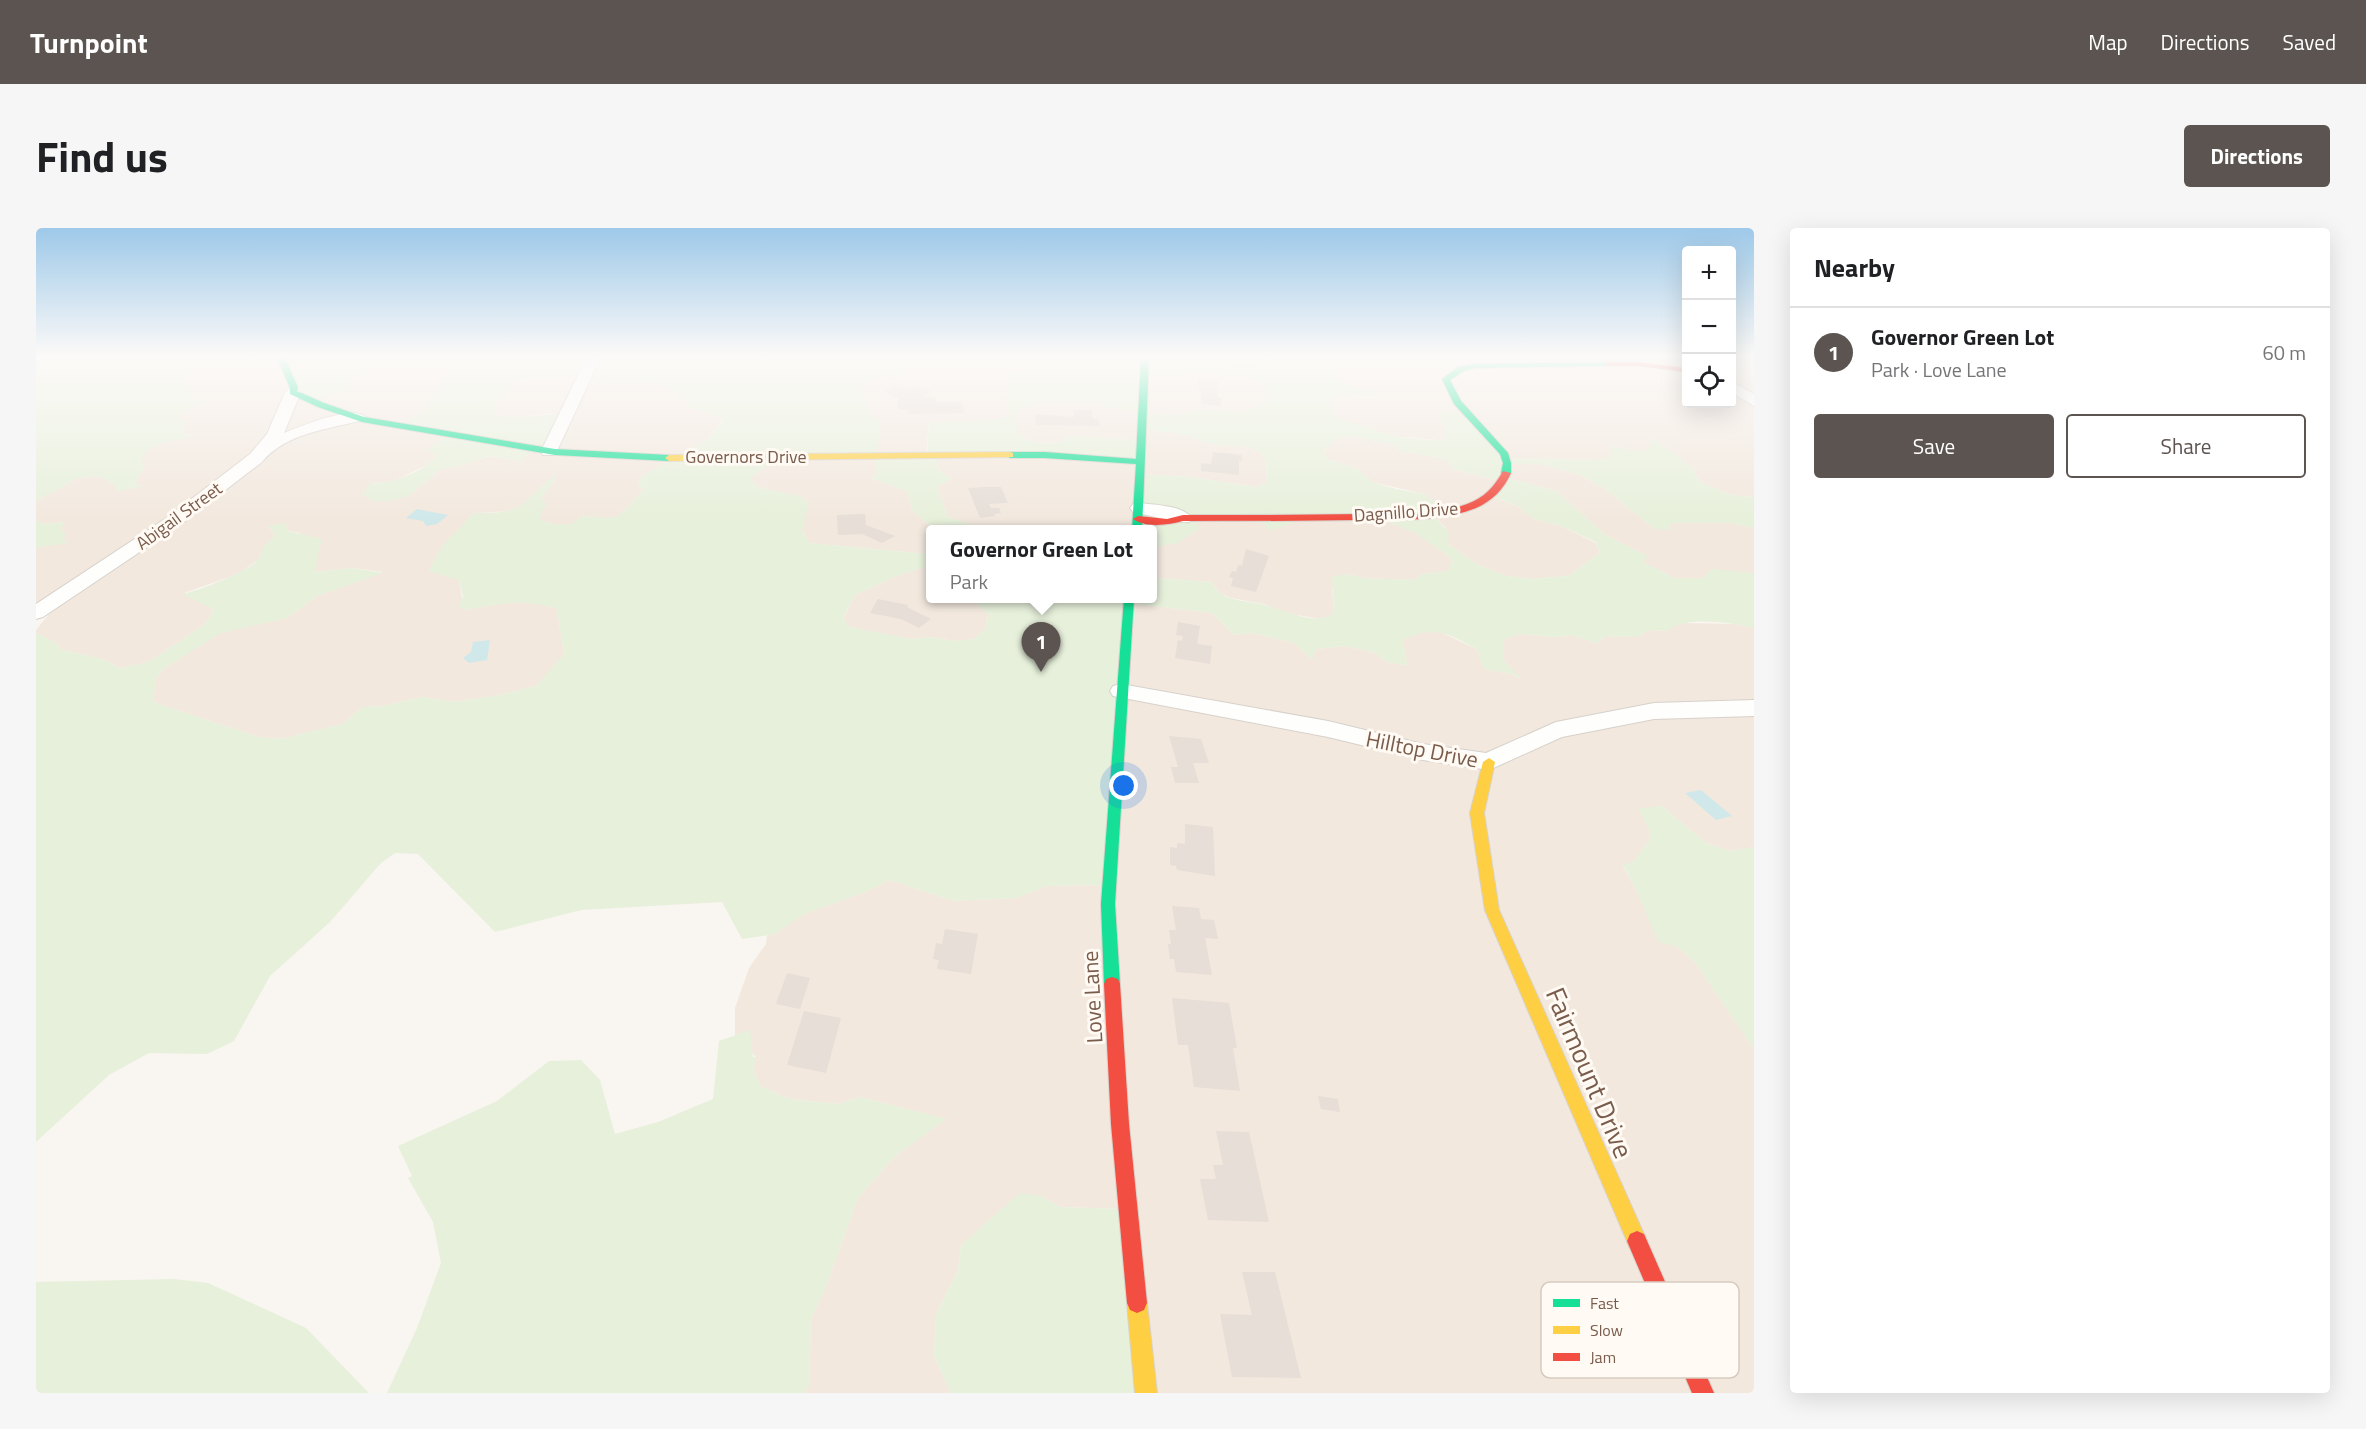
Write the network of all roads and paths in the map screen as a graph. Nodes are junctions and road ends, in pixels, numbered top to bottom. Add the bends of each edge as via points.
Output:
1 (285, 411) edge
2 (340, 411) edge
3 (568, 411) edge
4 (1141, 411) edge
5 (1466, 411) edge
6 (357, 417) junction
7 (263, 449) junction
8 (549, 451) junction
9 (1138, 462) junction
10 (1183, 518) joint
11 (1138, 519) edge
12 (1129, 603) edge
13 (36, 613) edge
14 (1121, 691) junction
15 (1754, 708) edge
16 (1489, 762) junction
17 (1654, 1282) edge
18 (1695, 1378) edge
19 (1146, 1393) edge
20 (1702, 1393) edge

1 - 7 street, Abigail Street via 275,435
2 - 6 street, Governors Drive
3 - 8 street
4 - 9 street
5 - 10 street, Dagnillo Drive via 1507,461 1506,473 1495,491 1469,507 1404,516
6 - 7 street, Governors Drive via 335,419 298,431
6 - 8 street, Governors Drive
7 - 13 street, Abigail Street via 174,521
8 - 9 street, Governors Drive via 655,458 1045,456
9 - 11 street
10 - 11 street, Dagnillo Drive via 1167,512
12 - 14 street, Love Lane
14 - 16 street, Hilltop Drive
14 - 19 street, Love Lane via 1108,904 1120,1124
15 - 16 street, Hilltop Drive via 1654,711 1556,730
16 - 17 street, Fairmount Drive via 1477,813 1492,910
18 - 20 street, Fairmount Drive

